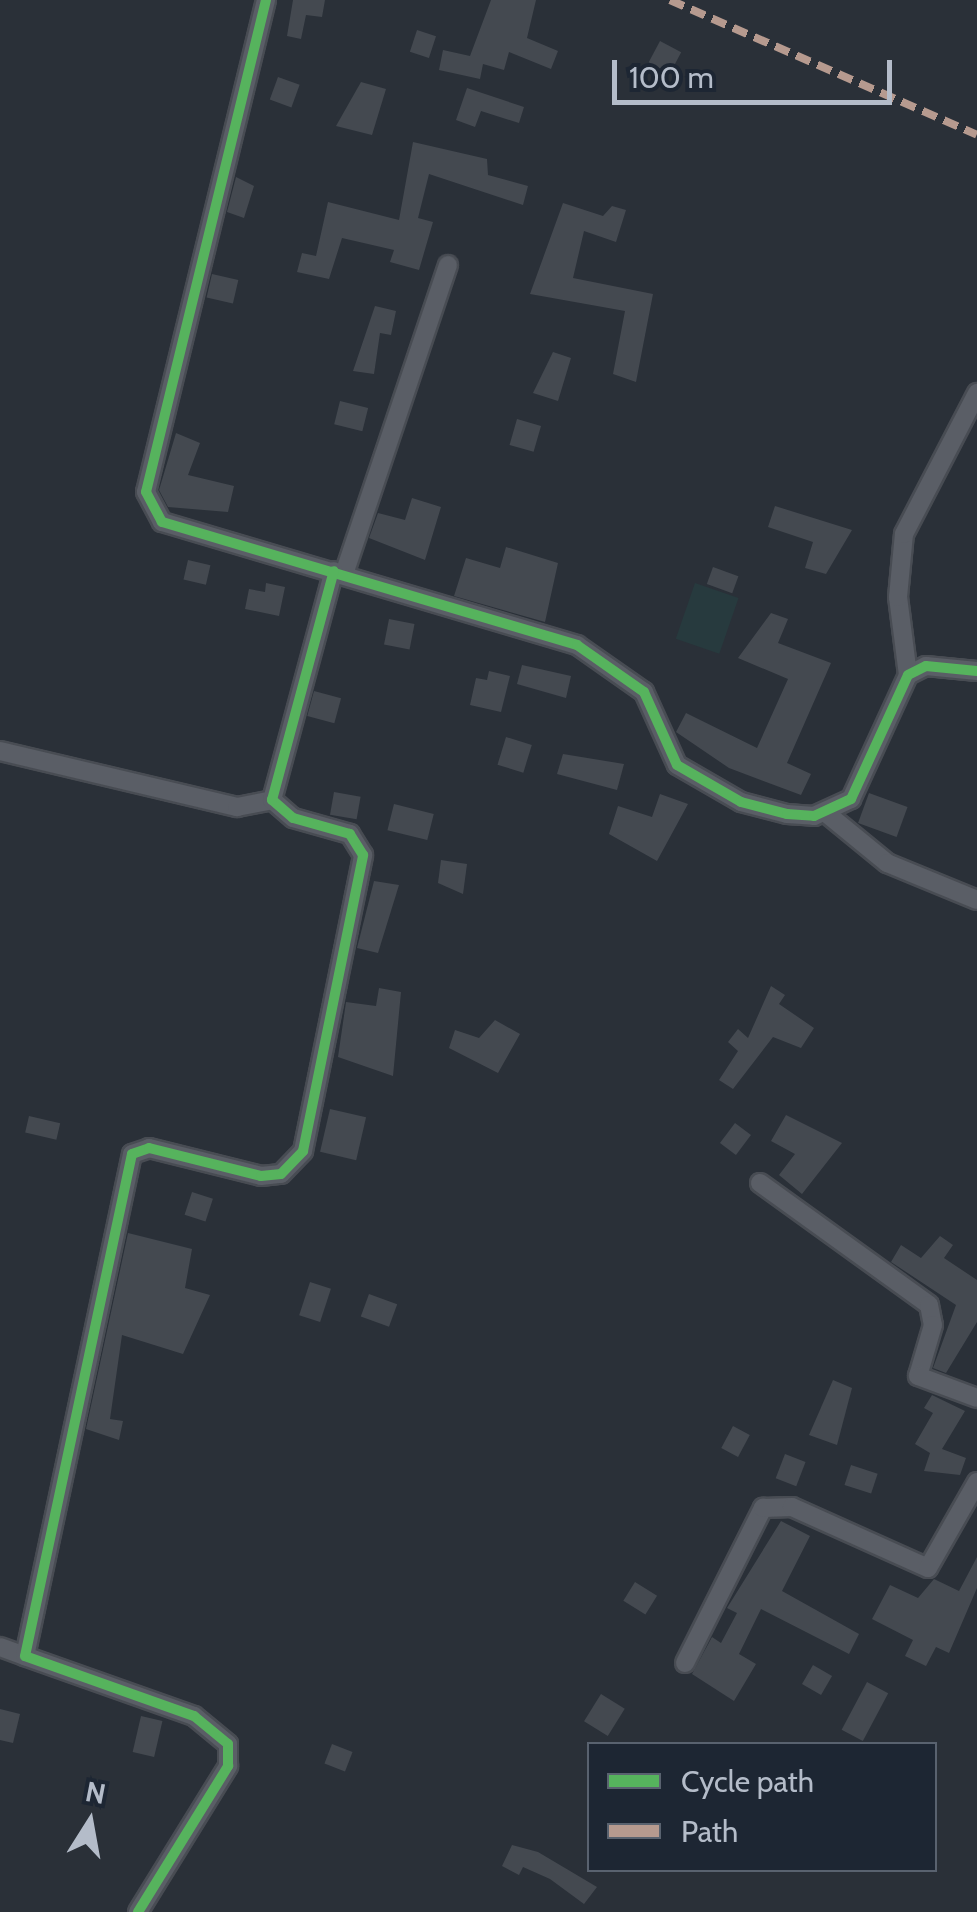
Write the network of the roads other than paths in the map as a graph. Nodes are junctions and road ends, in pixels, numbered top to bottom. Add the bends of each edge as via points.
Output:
1 (266, 0) edge
2 (448, 265) dead end
3 (977, 392) edge
4 (339, 572) junction
5 (977, 671) edge
6 (908, 675) junction
7 (0, 751) edge
8 (272, 800) junction
9 (826, 813) junction
10 (977, 900) edge
11 (760, 1184) dead end
12 (977, 1398) edge
13 (977, 1482) edge
14 (0, 1647) edge
15 (25, 1656) junction
16 (685, 1663) dead end
17 (138, 1912) edge

1 - 4 street via 147,501 177,530
2 - 4 street
3 - 6 street via 904,534 898,597
4 - 8 street
4 - 9 street via 577,645 644,692 662,747 702,784 787,814
5 - 6 street via 926,666
6 - 9 street via 851,799
7 - 8 street via 237,807
8 - 15 street via 293,818 350,834 364,855 303,1151 297,1164 261,1176 150,1148 132,1154
9 - 10 street via 887,862
11 - 12 street via 929,1305 933,1324 918,1376
13 - 16 street via 928,1568 792,1507 763,1508
14 - 15 street
15 - 17 street via 194,1716 228,1744 228,1766

